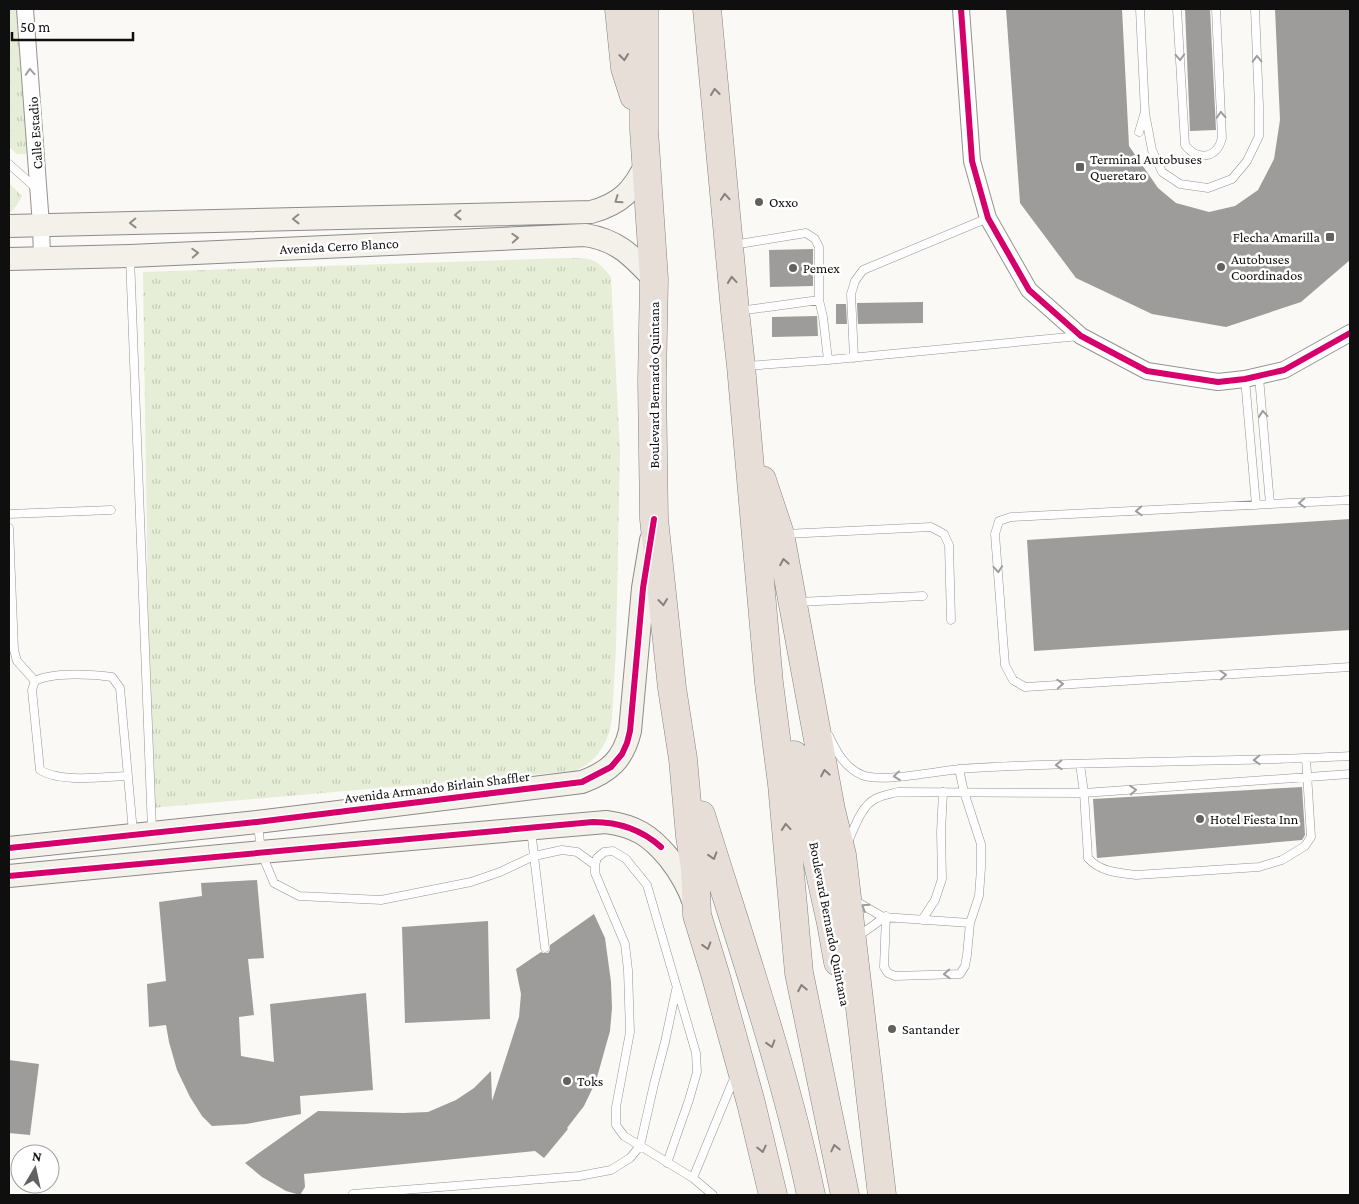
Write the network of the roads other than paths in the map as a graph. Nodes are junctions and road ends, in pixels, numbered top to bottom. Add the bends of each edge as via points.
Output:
1 (25, 9) edge
2 (619, 9) edge
3 (644, 9) edge
4 (707, 9) edge
5 (961, 9) edge
6 (1140, 9) edge
7 (1177, 9) edge
8 (1216, 9) edge
9 (1255, 9) edge
10 (1145, 113) junction
11 (644, 130) junction
12 (1139, 132) dead end
13 (647, 162) junction
14 (9, 164) edge
15 (39, 190) junction
16 (988, 218) junction
17 (41, 225) junction
18 (9, 226) edge
19 (729, 245) junction
20 (130, 256) junction
21 (42, 258) junction
22 (9, 259) edge
23 (654, 279) junction
24 (819, 300) junction
25 (735, 311) junction
26 (1350, 333) edge
27 (1081, 336) junction
28 (854, 358) junction
29 (828, 360) junction
30 (741, 366) junction
31 (1252, 378) junction
32 (746, 434) junction
33 (1350, 500) edge
34 (1270, 504) junction
35 (1256, 505) junction
36 (111, 510) dead end
37 (9, 514) edge
38 (654, 518) junction
39 (9, 528) edge
40 (780, 534) junction
41 (923, 596) dead end
42 (793, 602) junction
43 (951, 620) dead end
44 (767, 655) junction
45 (1350, 667) edge
46 (808, 680) junction
47 (35, 681) junction
48 (824, 724) dead end
49 (827, 732) dead end
50 (1350, 756) edge
51 (1306, 758) junction
52 (683, 759) junction
53 (1080, 764) junction
54 (959, 769) junction
55 (1350, 774) edge
56 (127, 776) junction
57 (1308, 778) junction
58 (943, 792) junction
59 (964, 792) junction
60 (1084, 793) junction
61 (257, 822) junction
62 (530, 828) junction
63 (143, 833) junction
64 (9, 848) edge
65 (261, 852) junction
66 (842, 855) junction
67 (534, 856) junction
68 (595, 865) junction
69 (9, 876) edge
70 (847, 896) junction
71 (697, 915) junction
72 (885, 916) junction
73 (922, 920) junction
74 (970, 923) junction
75 (853, 939) junction
76 (545, 948) dead end
77 (676, 988) junction
78 (740, 1062) junction
79 (640, 1146) junction
80 (667, 1163) junction
81 (694, 1178) junction
82 (353, 1194) dead end
83 (712, 1195) edge
84 (773, 1195) edge
85 (811, 1195) edge
86 (845, 1195) edge
87 (881, 1195) edge

15 -> 1 street, Calle Estadio
2 -> 11 highway via 625,68
3 - 11 highway, Boulevard Bernardo Quintana
19 -> 4 highway, Boulevard Bernardo Quintana
5 - 16 street via 972,162
6 - 10 lane
7 -> 8 lane via 1185,145 1191,153 1199,156 1210,155 1220,146 1222,138
10 -> 9 lane via 1158,173 1180,184 1208,188 1232,179 1247,162 1258,136
10 - 12 lane
11 - 13 highway, Boulevard Bernardo Quintana
13 -> 17 street, Avenida Cerro Blanco via 623,197 591,212
13 - 23 highway, Boulevard Bernardo Quintana
14 - 15 lane
15 - 17 street, Calle Estadio
16 - 27 street via 1029,290
16 - 28 lane via 863,270 851,294
17 - 18 street, Avenida Cerro Blanco
17 - 21 street, Calle Estadio
19 - 24 lane via 806,233 815,239 819,247
25 -> 19 highway, Boulevard Bernardo Quintana
20 - 21 street, Avenida Cerro Blanco
20 -> 23 street, Avenida Cerro Blanco via 585,236 616,244
20 - 63 lane
21 - 22 street, Avenida Cerro Blanco
23 - 38 highway, Boulevard Bernardo Quintana
24 - 25 lane
24 - 29 lane
25 - 30 highway, Boulevard Bernardo Quintana
26 - 31 street via 1284,370
27 - 28 lane
27 - 31 street via 1147,371 1218,382
28 - 29 lane
29 - 30 lane
30 - 32 highway, Boulevard Bernardo Quintana
34 -> 31 lane
31 - 35 lane
32 - 40 highway
32 - 44 highway, Boulevard Bernardo Quintana
33 -> 34 lane
34 - 35 lane
35 -> 45 lane via 1011,517 1000,521 995,534 1005,665 1013,680 1025,687
36 - 37 lane
38 -> 52 highway, Boulevard Bernardo Quintana
38 - 61 street, Avenida Armando Birlain Shaffler via 643,588 630,731 622,754 611,767 582,782
39 - 47 lane via 14,650 17,661
42 -> 40 highway
40 - 43 lane via 931,528 944,534 948,545
41 - 42 lane
42 - 46 highway
86 -> 44 highway, Boulevard Bernardo Quintana via 799,973
44 - 87 highway, Boulevard Bernardo Quintana via 777,683 832,923
46 - 48 lane
66 -> 46 highway
47 - 56 lane via 32,690 40,770 49,776
47 - 56 lane via 44,677 112,677 120,688
54 -> 49 lane via 880,778 863,776 850,768 837,753
50 - 51 lane
51 -> 53 lane
51 - 57 lane
52 - 71 highway, Boulevard Bernardo Quintana
52 -> 85 highway, Boulevard Bernardo Quintana via 778,1068
53 -> 54 lane
53 - 60 lane
54 - 59 lane
55 - 57 lane
56 - 63 lane
60 -> 57 lane
57 - 60 lane via 1311,838 1305,846 1282,860 1259,868 1136,875 1094,865 1087,853
58 - 59 lane
58 - 66 lane via 898,792 873,800 858,820
58 - 73 lane via 942,879 935,900
59 - 60 lane
59 - 74 lane via 980,844 979,896
61 - 63 street, Avenida Armando Birlain Shaffler
61 - 65 lane
62 - 65 street
62 - 67 lane
62 - 71 street via 606,822 643,833 661,847 686,880
63 - 64 street, Avenida Armando Birlain Shaffler
65 - 67 lane via 274,883 298,896 381,900 471,882
65 - 69 street
66 - 70 highway
67 - 68 lane via 562,850 577,852
67 - 76 lane
68 - 77 lane via 604,852 613,851 626,859 647,885
68 - 79 lane via 598,882 625,944 628,970 630,1032 616,1107 616,1125 624,1136
72 -> 70 lane
70 - 75 highway
71 -> 78 highway, Boulevard Bernardo Quintana
72 - 73 lane
74 -> 72 lane via 966,961 960,974 895,976 884,968
72 - 75 lane
73 - 74 lane
75 - 87 highway
77 - 79 lane
77 - 80 lane via 692,1037 697,1072
78 - 81 lane
78 -> 84 highway, Boulevard Bernardo Quintana
79 - 80 lane
79 - 82 lane via 630,1158 611,1170 579,1176
80 - 81 lane
81 - 83 lane

